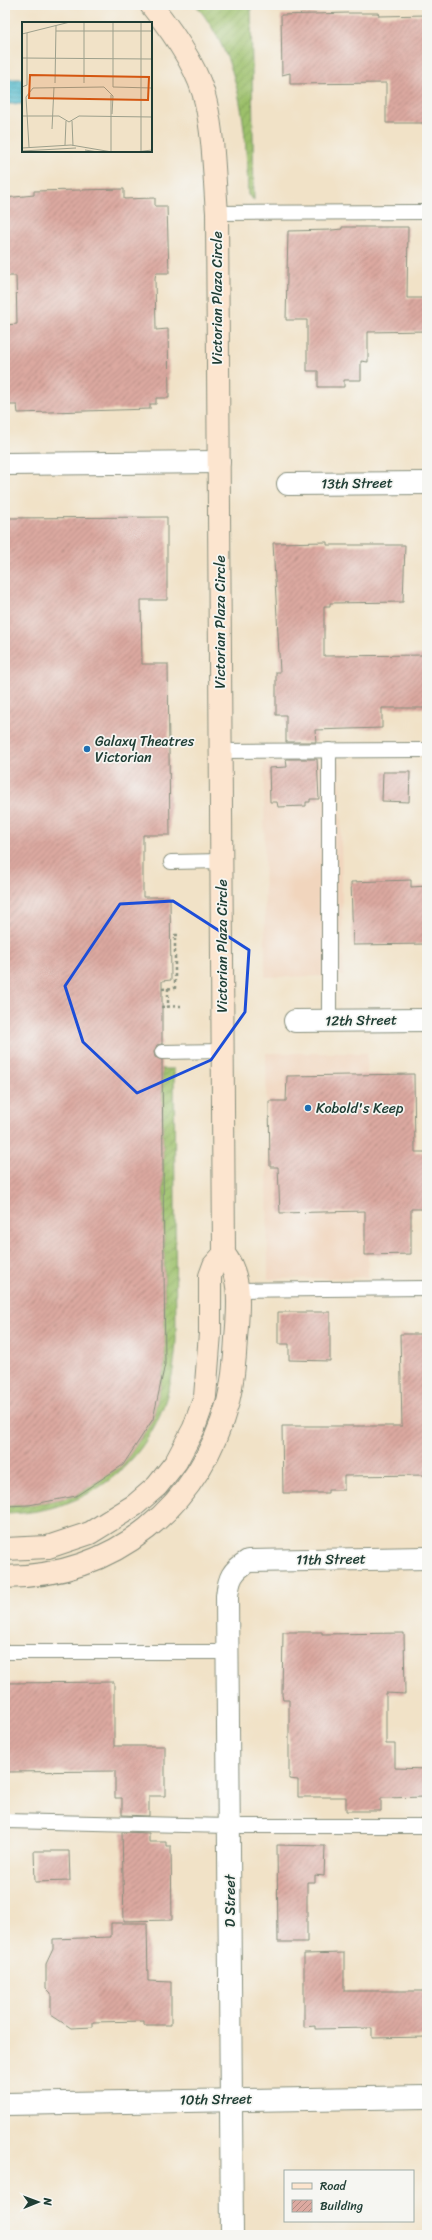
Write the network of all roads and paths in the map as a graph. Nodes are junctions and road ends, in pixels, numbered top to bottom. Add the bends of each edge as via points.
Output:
1 (151, 5) edge
2 (427, 212) edge
3 (217, 213) junction
4 (219, 462) junction
5 (5, 464) edge
6 (427, 483) edge
7 (288, 484) dead end
8 (329, 750) junction
9 (427, 750) edge
10 (221, 751) junction
11 (222, 861) junction
12 (171, 862) dead end
13 (181, 935) dead end
14 (168, 988) junction
15 (162, 989) dead end
16 (181, 1006) dead end
17 (161, 1007) dead end
18 (168, 1007) junction
19 (427, 1020) edge
20 (295, 1021) dead end
21 (329, 1021) junction
22 (223, 1051) junction
23 (162, 1052) dead end
24 (224, 1254) junction
25 (427, 1288) edge
26 (237, 1290) junction
27 (5, 1549) edge
28 (427, 1558) edge
29 (236, 1568) joint
30 (5, 1577) edge
31 (5, 1652) edge
32 (228, 1652) junction
33 (5, 1821) edge
34 (230, 1826) junction
35 (427, 1826) edge
36 (427, 2096) edge
37 (231, 2099) junction
38 (5, 2104) edge
39 (232, 2235) edge

1 - 3 street, Victorian Plaza Circle via 173,33 193,70 206,102 213,144
2 - 3 lane
3 - 4 street, Victorian Plaza Circle
4 - 5 street
4 - 10 street, Victorian Plaza Circle
6 - 7 street, 13th Street
8 - 9 lane
8 - 10 lane
8 - 21 lane
10 - 11 street, Victorian Plaza Circle
11 - 12 lane
11 - 22 street, Victorian Plaza Circle
13 - 14 path via 175,935 175,988
14 - 15 path
14 - 18 path
16 - 18 path
17 - 18 path
19 - 21 street, 12th Street
20 - 21 street, 12th Street
22 - 23 lane
22 - 24 street, Victorian Plaza Circle
24 - 26 street via 233,1265
24 - 27 street via 214,1265 210,1276 205,1397 194,1428 176,1462 157,1486 135,1505 90,1533 48,1547
25 - 26 lane
26 - 30 street via 234,1367 228,1401 216,1437 198,1472 180,1499 154,1524 98,1557 46,1575
28 - 29 street, 11th Street via 266,1560 248,1561
29 - 32 street, D Street via 228,1582 226,1596
31 - 32 lane
32 - 34 street, D Street
33 - 34 lane
34 - 35 lane
34 - 37 street, D Street
36 - 37 street, 10th Street
37 - 38 street, 10th Street
37 - 39 street, D Street

